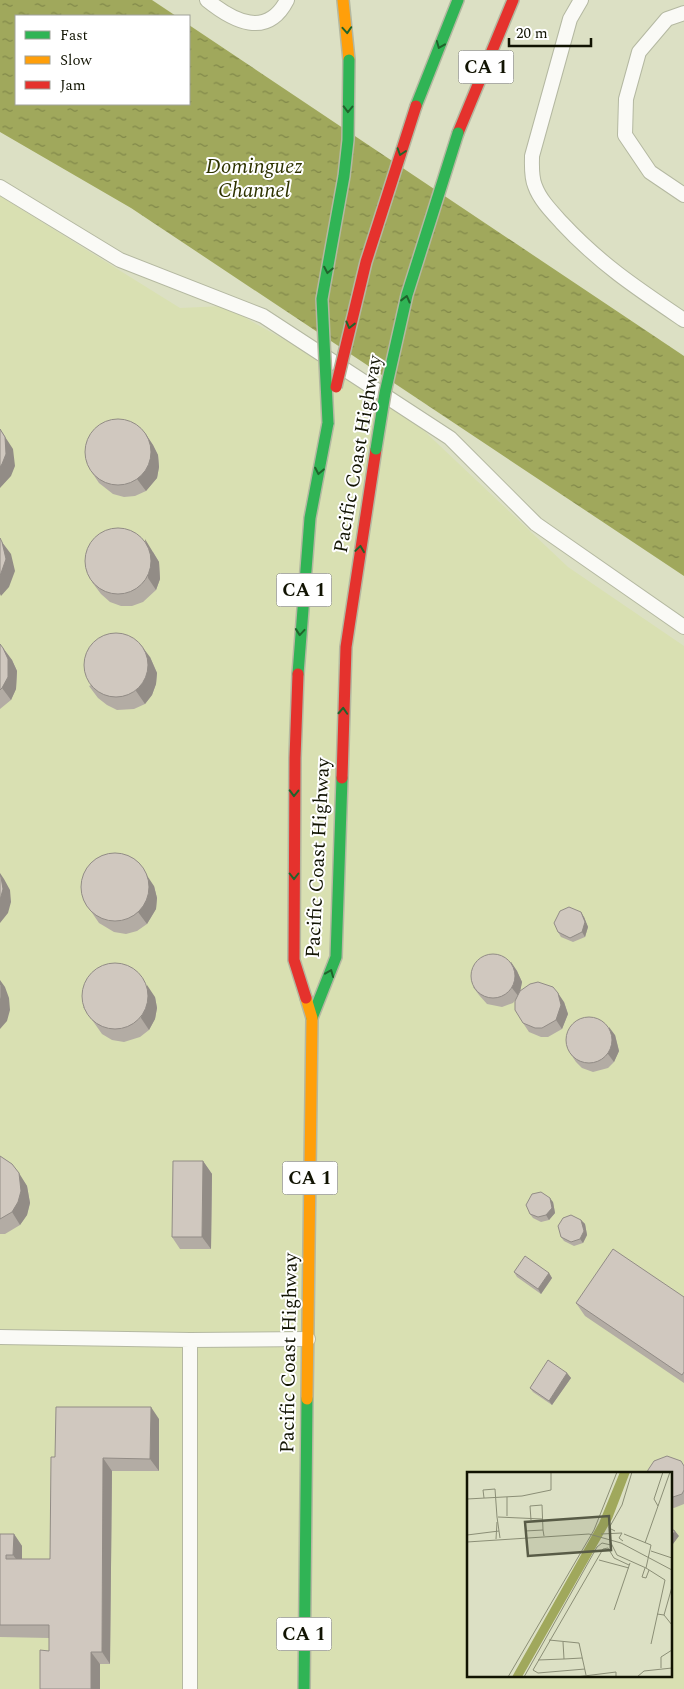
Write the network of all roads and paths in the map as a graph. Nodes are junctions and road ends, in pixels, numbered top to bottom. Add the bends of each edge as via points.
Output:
1 (207, 0) edge
2 (287, 0) edge
3 (343, 0) edge
4 (458, 0) edge
5 (581, 0) edge
6 (514, 3) edge
7 (684, 13) edge
8 (0, 187) edge
9 (684, 195) edge
10 (684, 320) edge
11 (328, 423) junction
12 (684, 627) edge
13 (312, 1018) junction
14 (0, 1337) edge
15 (308, 1339) junction
16 (190, 1340) junction
17 (190, 1689) edge
18 (304, 1689) edge

1 - 2 lane via 231,17 256,24 272,19
3 -> 11 highway, bridge via 349,60 348,140 339,213 322,299
4 -> 11 highway, Pacific Coast Highway / CA 1, bridge via 416,106 366,262
5 - 10 lane via 570,19 532,156 535,187 549,210 593,255 618,276
13 -> 6 highway, Pacific Coast Highway / CA 1, bridge via 336,957 346,647 385,393 407,295 458,133
7 - 9 lane via 667,19 639,52 626,99 625,135 650,172
8 - 12 lane via 120,260 263,316 450,438 536,524
11 -> 13 highway, Pacific Coast Highway / CA 1 via 310,518 299,643 295,758 294,960
13 - 15 highway, Pacific Coast Highway / CA 1
14 - 16 lane
15 - 16 lane
15 - 18 highway, Pacific Coast Highway / CA 1
16 - 17 lane

